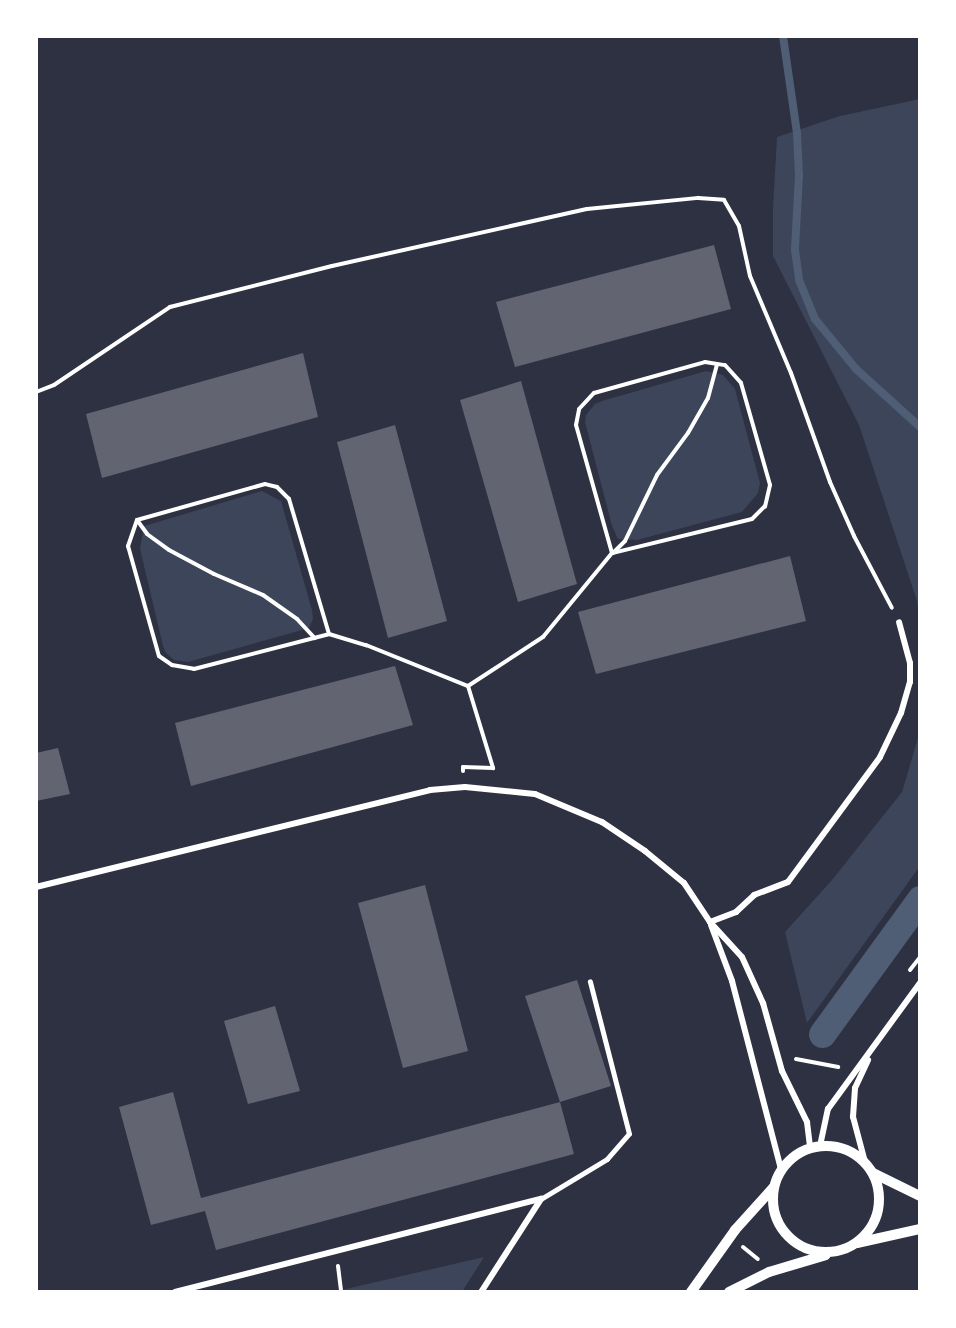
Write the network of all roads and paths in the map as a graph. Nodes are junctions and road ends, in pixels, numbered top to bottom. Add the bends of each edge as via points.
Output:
1 (717, 364) junction
2 (36, 392) edge
3 (137, 520) junction
4 (612, 554) junction
5 (899, 622) joint
6 (329, 634) junction
7 (315, 638) junction
8 (468, 686) junction
9 (465, 787) junction
10 (36, 887) edge
11 (710, 922) junction
12 (590, 982) dead end
13 (920, 983) edge
14 (871, 1051) junction
15 (815, 1147) junction
16 (865, 1162) junction
17 (781, 1170) junction
18 (873, 1173) junction
19 (773, 1188) junction
20 (920, 1196) edge
21 (541, 1199) junction
22 (920, 1229) edge
23 (856, 1243) junction
24 (337, 1252) junction
25 (838, 1252) junction
26 (175, 1292) edge
27 (341, 1292) edge
28 (481, 1292) edge
29 (691, 1292) edge
30 (729, 1292) edge

1 - 4 path via 708,398 657,475 625,541
1 - 4 path via 705,362 594,393 579,409 576,425
1 - 4 path via 725,365 741,382 770,485 765,506 752,519
2 - 5 path via 54,385 170,307 587,209 698,198 724,200 739,226 750,276 830,482
3 - 6 path via 265,484 277,488 289,499
3 - 7 path via 147,534 169,550 263,595 297,619
3 - 7 path via 128,546 159,656 172,665 194,669
4 - 8 path via 543,637
5 - 11 street via 910,663 910,682 901,713 880,757 788,882 754,895 736,912
6 - 7 path
6 - 8 path
8 - 9 path via 493,768 463,767
9 - 10 street via 430,790
9 - 11 street via 535,794 602,822 684,883
11 - 15 street via 742,957 763,1003 782,1071
11 - 17 street via 732,981
12 - 21 lane via 629,1134 607,1159
13 - 14 street
14 - 15 street via 828,1109
14 - 16 street via 855,1088 853,1117
15 - 16 street via 836,1147
15 - 17 street via 794,1156
16 - 18 street
17 - 19 street
18 - 20 street
18 - 23 street via 879,1196 876,1219
19 - 25 street via 773,1209 781,1229 797,1244 816,1252
19 - 29 street via 735,1230
21 - 24 street
21 - 28 street
22 - 23 street
23 - 25 street
24 - 26 street
24 - 27 path
25 - 30 street via 770,1272

